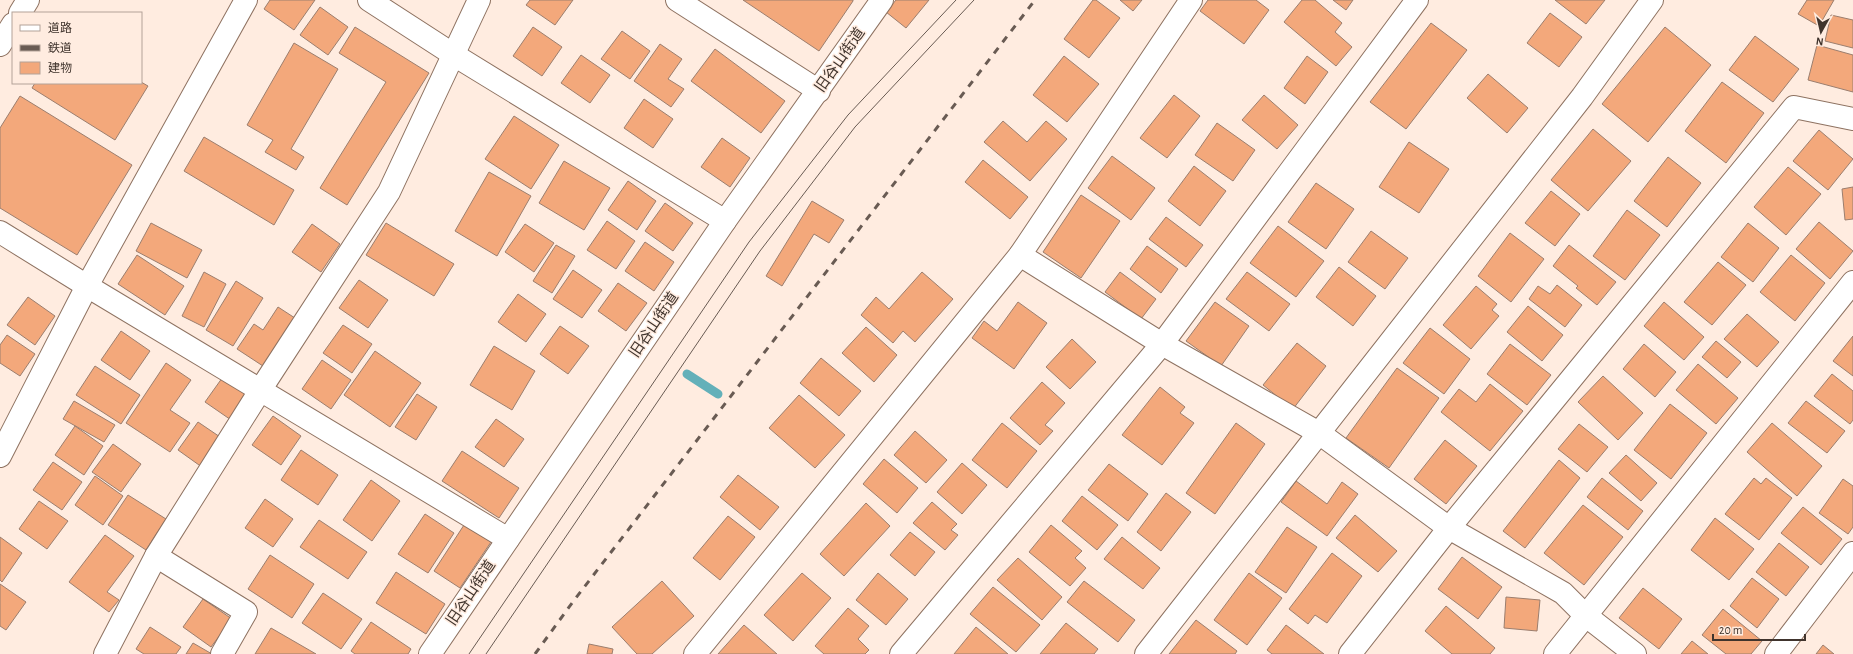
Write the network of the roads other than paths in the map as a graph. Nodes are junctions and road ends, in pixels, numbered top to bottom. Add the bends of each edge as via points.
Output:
1 (28, 0) edge
2 (246, 0) edge
3 (369, 0) edge
4 (479, 0) edge
5 (677, 0) edge
6 (882, 0) edge
7 (1191, 0) edge
8 (1417, 0) edge
9 (1652, 0) edge
10 (21, 12) edge
11 (12, 26) edge
12 (0, 45) edge
13 (454, 55) junction
14 (819, 91) junction
15 (1853, 119) edge
16 (725, 221) junction
17 (0, 232) edge
18 (1020, 255) junction
19 (1853, 282) edge
20 (87, 286) junction
21 (1162, 344) junction
22 (261, 390) junction
23 (1319, 433) junction
24 (0, 456) edge
25 (1449, 528) junction
26 (508, 539) junction
27 (1853, 553) edge
28 (156, 556) junction
29 (1586, 615) junction
30 (104, 654) edge
31 (222, 654) edge
32 (430, 654) edge
33 (695, 654) edge
34 (901, 654) edge
35 (1146, 654) edge
36 (1350, 654) edge
37 (1555, 654) edge
38 (1635, 654) edge
39 (1776, 654) edge

1 - 10 main road
2 - 20 main road
3 - 13 main road
4 - 13 main road
5 - 14 main road
6 - 14 main road, 旧谷山街道
7 - 18 main road
8 - 21 main road
9 - 23 main road via 1582,97
11 - 12 main road
13 - 16 main road
13 - 22 main road via 389,192
14 - 16 main road, 旧谷山街道
15 - 25 main road via 1794,107
16 - 26 main road, 旧谷山街道
17 - 20 main road
18 - 21 main road
18 - 33 main road
19 - 29 main road
20 - 22 main road
20 - 24 main road
21 - 23 main road
21 - 34 main road
22 - 26 main road
22 - 28 main road
23 - 25 main road
23 - 35 main road
25 - 29 main road via 1563,593
25 - 36 main road
26 - 32 main road, 旧谷山街道
27 - 39 main road
28 - 30 main road
28 - 31 main road via 246,612
29 - 37 main road
29 - 38 main road

